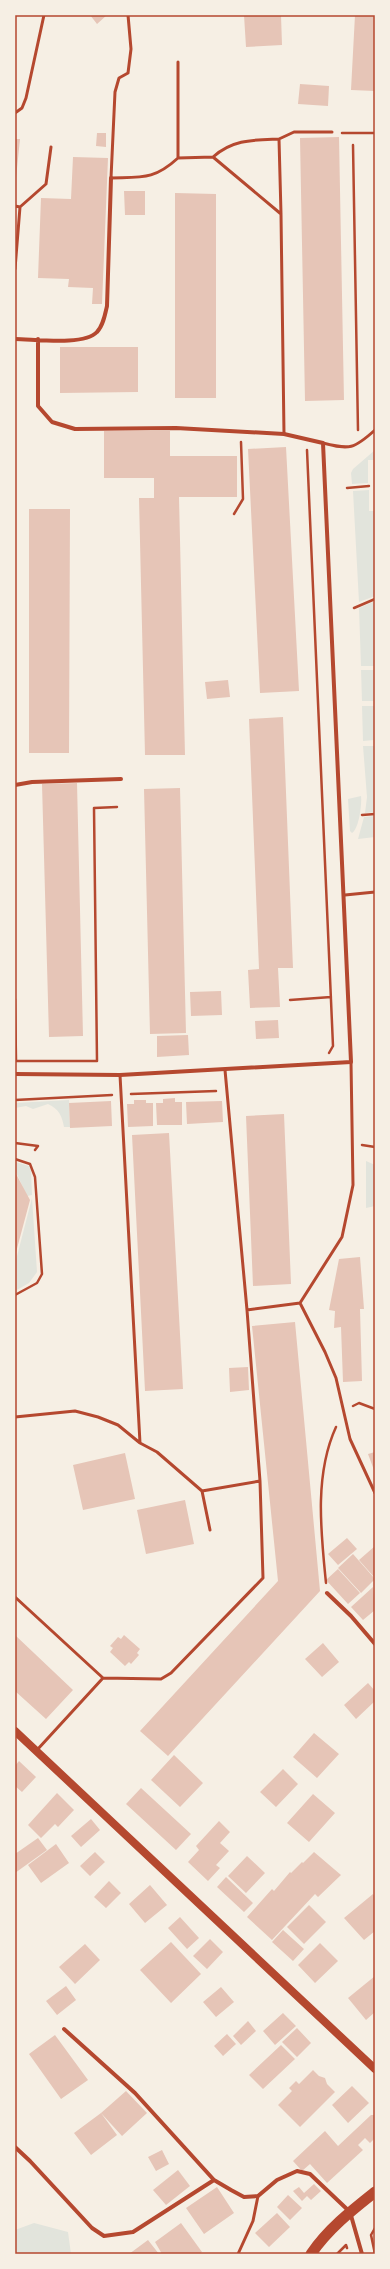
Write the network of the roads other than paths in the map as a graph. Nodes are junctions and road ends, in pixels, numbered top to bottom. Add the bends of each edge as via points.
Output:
1 (44, 15) edge
2 (128, 15) edge
3 (178, 62) dead end
4 (15, 113) edge
5 (332, 132) road end
6 (279, 138) junction
7 (51, 147) dead end
8 (213, 157) junction
9 (178, 158) junction
10 (111, 178) junction
11 (15, 206) edge
12 (20, 206) junction
13 (281, 214) junction
14 (15, 269) edge
15 (15, 339) edge
16 (38, 339) junction
17 (375, 430) edge
18 (284, 434) junction
19 (323, 444) junction
20 (121, 779) dead end
21 (15, 785) edge
22 (375, 892) edge
23 (345, 895) junction
24 (351, 1062) junction
25 (225, 1070) junction
26 (15, 1074) edge
27 (120, 1075) junction
28 (300, 1303) junction
29 (247, 1310) junction
30 (15, 1417) edge
31 (140, 1443) junction
32 (260, 1481) junction
33 (202, 1491) junction
34 (375, 1493) edge
35 (210, 1530) dead end
36 (327, 1593) road end
37 (15, 1597) edge
38 (375, 1644) edge
39 (103, 1678) junction
40 (15, 1731) edge
41 (36, 1751) junction
42 (64, 2029) dead end
43 (375, 2069) edge
44 (15, 2147) edge
45 (214, 2180) junction
46 (375, 2192) edge
47 (258, 2196) junction
48 (350, 2212) junction
49 (238, 2254) edge
50 (312, 2254) edge
51 (362, 2254) edge

1 - 4 lane via 26,98 22,108
2 - 10 lane via 131,49 128,73 119,78 115,92
3 - 9 lane
5 - 6 lane via 294,132
6 - 8 lane via 238,142 224,147
6 - 13 lane
7 - 12 lane via 46,184
8 - 9 lane
8 - 13 lane
9 - 10 lane via 164,171 148,177
10 - 16 street via 108,306 104,319 97,332 83,340
11 - 12 lane
12 - 14 lane
13 - 18 lane
15 - 16 street
16 - 18 street via 38,406 52,422 74,429 176,428
17 - 19 lane via 359,445 344,449
18 - 19 street
19 - 23 street
20 - 21 street via 32,782
22 - 23 lane
23 - 24 street
24 - 25 street
24 - 28 lane via 354,1185 342,1237
25 - 27 street
25 - 29 lane
26 - 27 street
27 - 31 lane
28 - 29 lane
28 - 34 lane via 325,1352 344,1410 350,1439
29 - 32 lane
30 - 31 lane via 75,1411 98,1416 118,1425
31 - 33 lane via 157,1452
32 - 33 lane
32 - 39 lane via 263,1578 171,1673 161,1679
33 - 35 lane
36 - 38 street
37 - 39 lane
39 - 41 lane
40 - 41 main road
41 - 43 main road
42 - 45 street via 135,2093
44 - 45 street via 92,2228 104,2236 133,2232
45 - 47 street via 244,2197
46 - 48 highway
47 - 48 street via 277,2180 297,2171 310,2174
47 - 49 lane via 253,2221
48 - 50 highway via 322,2238
48 - 51 street

